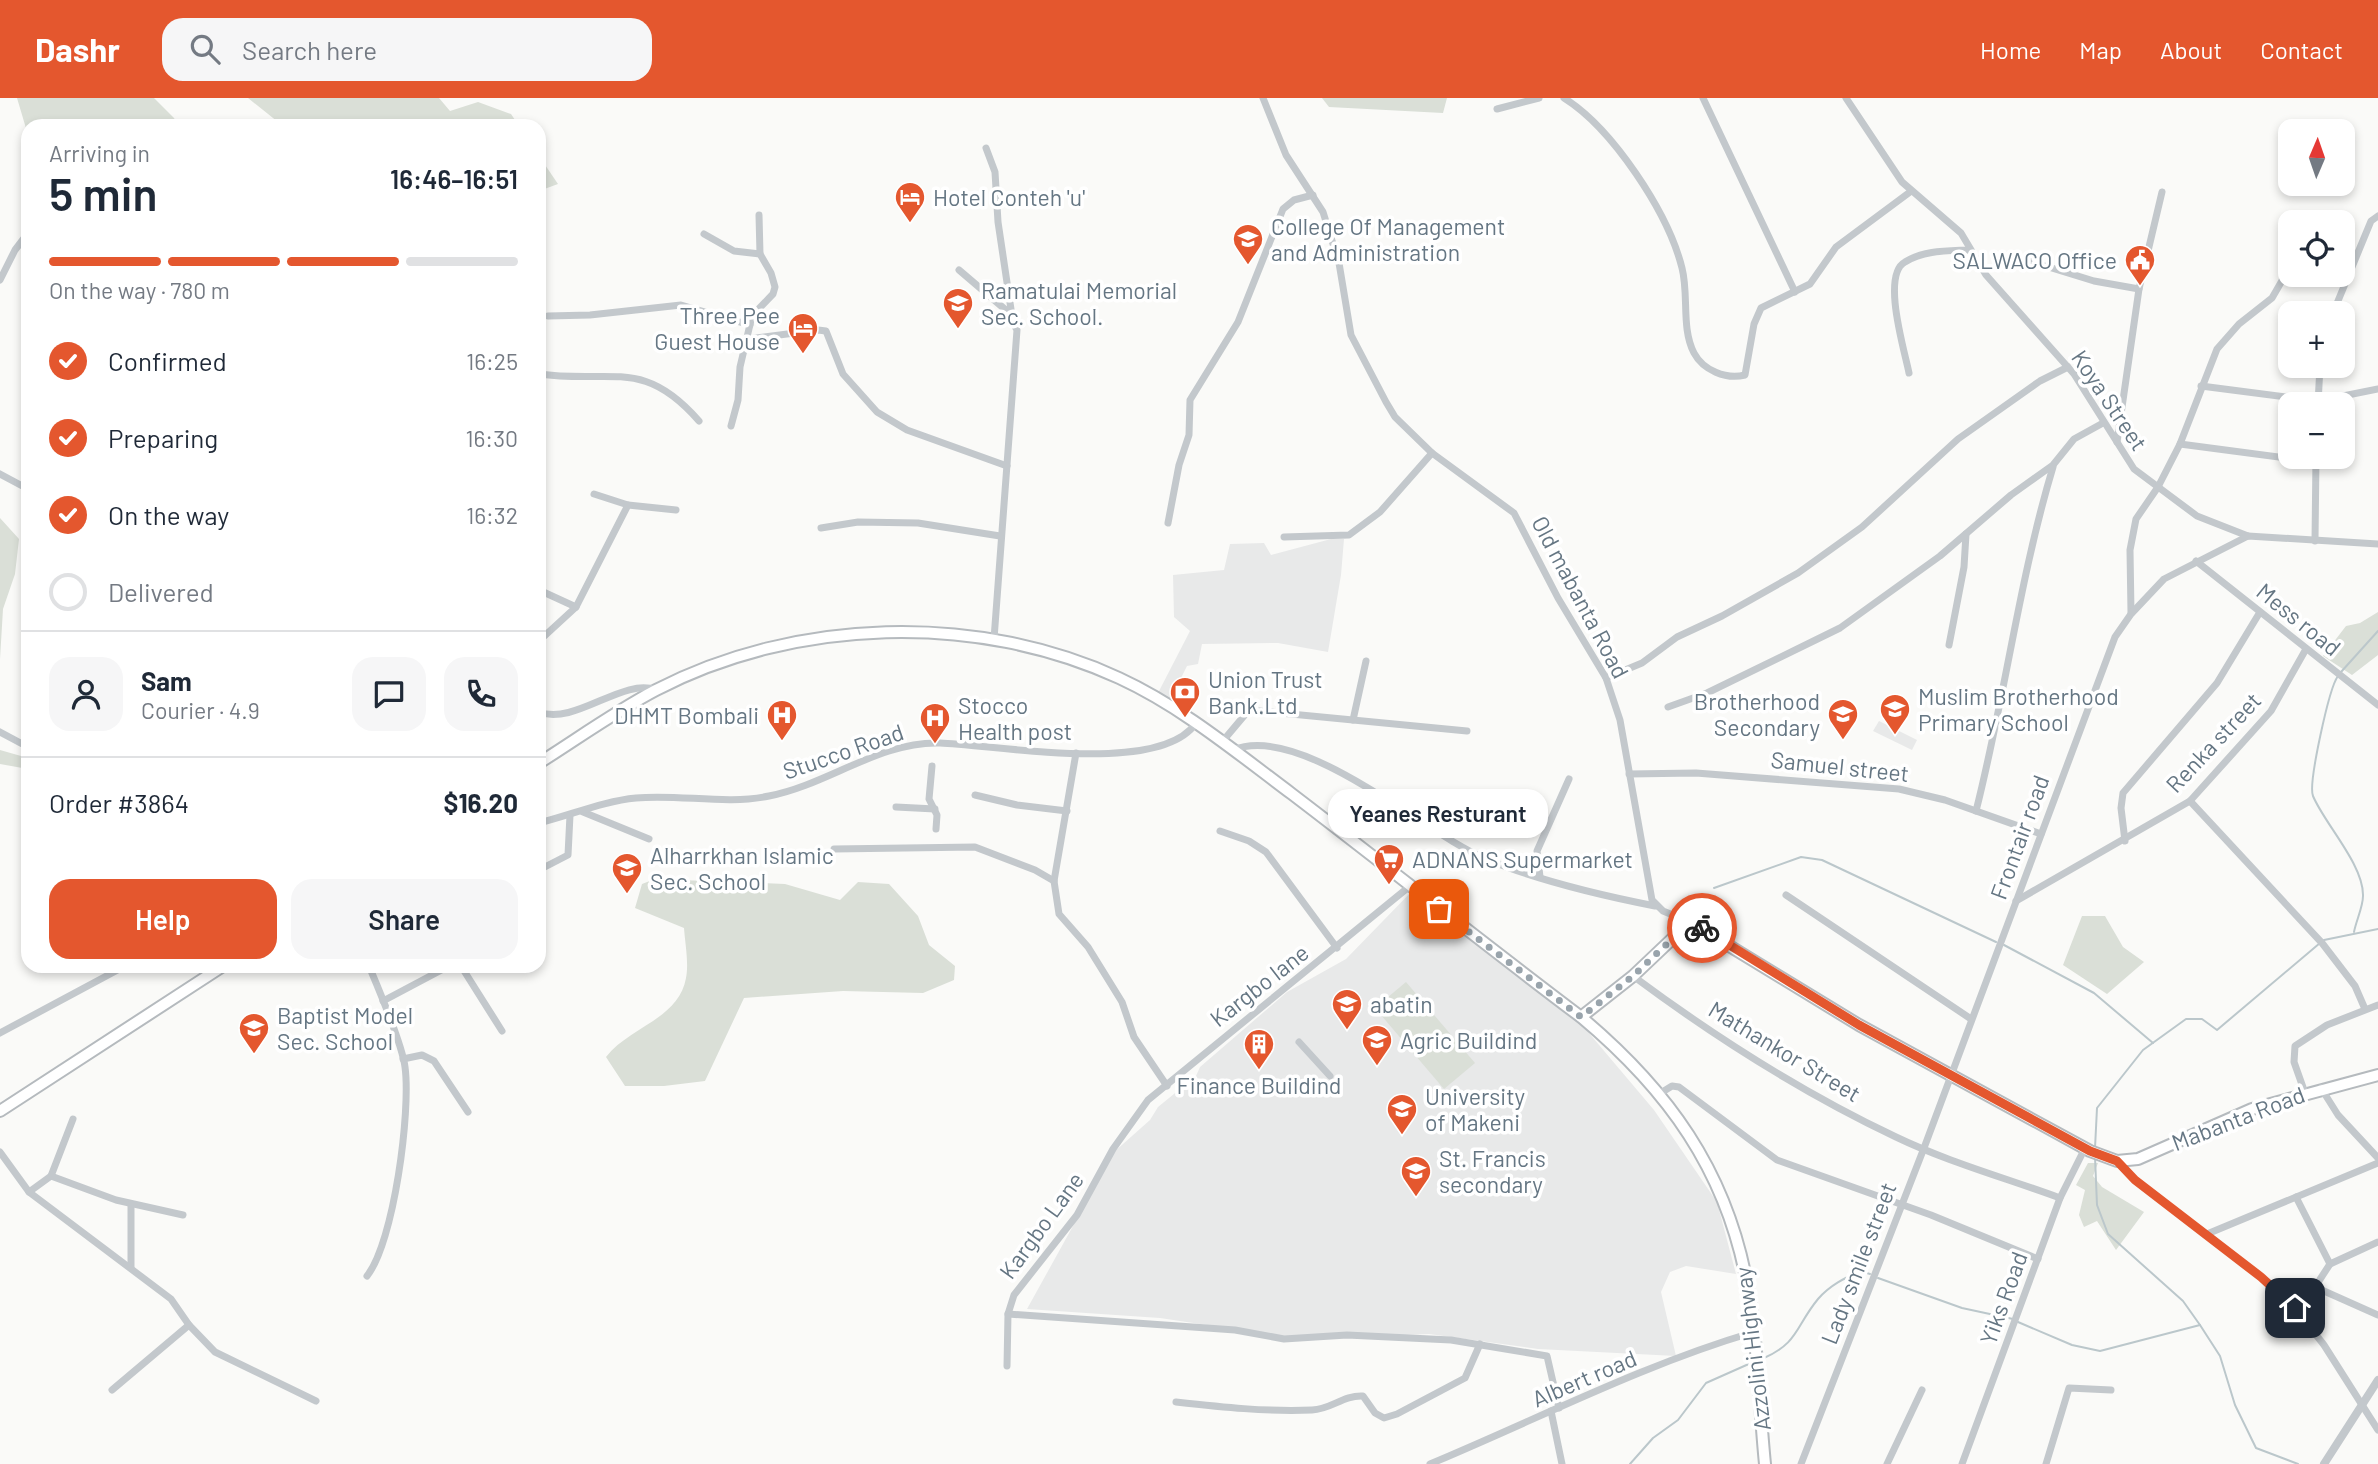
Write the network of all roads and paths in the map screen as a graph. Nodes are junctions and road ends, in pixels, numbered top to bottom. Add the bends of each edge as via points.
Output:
1 (1263, 98) edge
2 (1539, 98) edge
3 (1564, 98) edge
4 (1703, 98) edge
5 (1846, 98) edge
6 (1497, 109) dead end
7 (986, 148) dead end
8 (1910, 192) junction
9 (2162, 192) dead end
10 (1313, 195) junction
11 (759, 215) dead end
12 (2378, 216) edge
13 (704, 234) dead end
14 (21, 242) edge
15 (1969, 250) junction
16 (760, 254) junction
17 (2026, 260) dead end
18 (959, 270) dead end
19 (0, 280) edge
20 (2278, 287) edge
21 (2139, 289) junction
22 (1795, 292) junction
23 (2338, 301) edge
24 (548, 316) dead end
25 (1012, 317) junction
26 (750, 325) junction
27 (747, 339) junction
28 (2068, 367) junction
29 (1909, 373) dead end
30 (546, 374) edge
31 (2200, 386) junction
32 (2378, 389) edge
33 (2355, 394) edge
34 (2278, 397) edge
35 (699, 421) dead end
36 (2103, 423) junction
37 (731, 426) dead end
38 (2117, 442) junction
39 (2180, 444) junction
40 (1432, 453) junction
41 (2278, 456) edge
42 (2053, 465) junction
43 (1007, 466) junction
44 (2316, 469) edge
45 (0, 474) edge
46 (21, 485) edge
47 (2158, 487) junction
48 (594, 494) dead end
49 (628, 505) junction
50 (676, 510) dead end
51 (1168, 523) dead end
52 (821, 528) dead end
53 (1966, 534) junction
54 (1000, 536) junction
55 (2248, 536) junction
56 (1284, 537) dead end
57 (2315, 541) junction
58 (2378, 544) edge
59 (2196, 561) junction
60 (546, 593) edge
61 (576, 607) junction
62 (2260, 612) junction
63 (2131, 614) junction
64 (546, 635) edge
65 (995, 639) junction
66 (1949, 645) dead end
67 (2306, 649) junction
68 (1366, 661) dead end
69 (1606, 678) junction
70 (656, 690) junction
71 (2378, 705) edge
72 (1668, 707) dead end
73 (546, 712) edge
74 (1353, 720) junction
75 (1196, 723) junction
76 (1467, 731) dead end
77 (0, 732) edge
78 (1222, 742) junction
79 (21, 743) edge
80 (1233, 750) junction
81 (1076, 753) junction
82 (546, 759) edge
83 (932, 766) dead end
84 (1629, 774) junction
85 (1569, 779) dead end
86 (975, 795) dead end
87 (2190, 801) junction
88 (895, 807) dead end
89 (935, 809) junction
90 (1067, 811) junction
91 (1976, 811) junction
92 (582, 812) junction
93 (570, 815) junction
94 (546, 822) edge
95 (936, 829) dead end
96 (1220, 831) dead end
97 (2041, 834) junction
98 (649, 839) dead end
99 (2124, 841) junction
100 (834, 849) dead end
101 (546, 866) edge
102 (1540, 877) junction
103 (1054, 881) junction
104 (1410, 886) junction
105 (1786, 895) dead end
106 (2016, 901) junction
107 (1655, 906) junction
108 (1690, 922) junction
109 (1337, 948) junction
110 (112, 973) edge
111 (212, 973) edge
112 (372, 973) edge
113 (436, 973) edge
114 (465, 973) edge
115 (1633, 976) junction
116 (383, 1001) junction
117 (2378, 1005) edge
118 (2365, 1009) junction
119 (1581, 1017) junction
120 (1971, 1019) junction
121 (502, 1031) dead end
122 (0, 1033) edge
123 (1299, 1042) dead end
124 (403, 1059) junction
125 (2378, 1075) edge
126 (1329, 1076) dead end
127 (1950, 1076) junction
128 (1167, 1086) junction
129 (2321, 1088) junction
130 (2305, 1093) junction
131 (1659, 1094) junction
132 (0, 1111) edge
133 (468, 1112) dead end
134 (1137, 1118) joint
135 (73, 1119) dead end
136 (1924, 1149) junction
137 (0, 1152) edge
138 (2092, 1152) junction
139 (2378, 1158) edge
140 (2117, 1161) junction
141 (2378, 1163) edge
142 (51, 1176) junction
143 (29, 1192) junction
144 (2296, 1197) junction
145 (2060, 1198) junction
146 (131, 1204) junction
147 (1901, 1206) junction
148 (183, 1215) dead end
149 (2207, 1234) junction
150 (2378, 1242) edge
151 (2038, 1259) junction
152 (2330, 1264) junction
153 (131, 1267) junction
154 (367, 1276) dead end
155 (2315, 1287) junction
156 (2295, 1308) junction
157 (1008, 1314) junction
158 (2378, 1315) edge
159 (189, 1325) junction
160 (1754, 1332) junction
161 (1480, 1343) junction
162 (1007, 1366) dead end
163 (2378, 1380) edge
164 (112, 1390) dead end
165 (1923, 1390) dead end
166 (2111, 1390) dead end
167 (316, 1401) dead end
168 (1175, 1402) dead end
169 (2362, 1406) junction
170 (1555, 1410) junction
171 (2378, 1428) edge
172 (1430, 1464) edge
173 (1562, 1464) edge
174 (1765, 1464) edge
175 (1801, 1464) edge
176 (1887, 1464) edge
177 (1962, 1464) edge
178 (2046, 1464) edge
179 (2324, 1464) edge

1 - 10 street, Old mabanta Road via 1286,155
2 - 6 street
3 - 22 street via 1582,109 1621,153 1664,223 1683,270 1689,338 1705,367 1721,374 1745,375 1759,311
4 - 22 street
5 - 8 street, Koya Street
7 - 25 street via 995,172
8 - 15 street, Koya Street via 1951,222
8 - 22 street via 1836,247 1810,284
9 - 21 street
10 - 40 street, Old mabanta Road via 1339,263 1351,335 1395,417
10 - 51 street via 1294,200 1283,209 1227,345 1196,388 1188,407 1189,435
11 - 16 street
12 - 23 street via 2371,221
13 - 16 street via 734,251
14 - 19 street
15 - 28 street, Koya Street via 2019,315
15 - 29 street via 1934,251 1904,262 1898,269 1896,312
16 - 26 street via 775,287
17 - 21 street
18 - 25 street
20 - 31 street via 2223,341
21 - 38 street
24 - 26 street via 681,305
25 - 43 street via 1017,330 1017,364
26 - 27 street
27 - 37 street
27 - 43 street via 826,331 843,374 877,412 907,430
28 - 36 street, Koya Street
28 - 69 street via 2040,381 1958,439 1862,527 1798,573 1677,637 1642,663
30 - 35 street via 648,380 670,391
31 - 34 street
31 - 39 street
32 - 33 street
36 - 38 street, Koya Street
36 - 42 street via 2074,439
38 - 47 street, Koya Street via 2134,469
39 - 41 street
39 - 47 street
40 - 56 street via 1380,512 1349,535
40 - 69 street, Old mabanta Road via 1514,513
42 - 53 street
42 - 91 street
43 - 54 street
44 - 57 street
45 - 46 street
47 - 55 street, Koya Street via 2197,516
47 - 63 street via 2131,534
48 - 49 street
49 - 50 street
49 - 61 street
52 - 54 street via 858,522 918,523
53 - 66 street
53 - 72 street via 1840,628 1707,693
54 - 65 street
55 - 57 street
55 - 59 street, Frontair road
57 - 58 street
59 - 62 street, Mess road
59 - 63 street, Frontair road via 2164,579
60 - 61 street
61 - 64 street
62 - 67 street, Mess road
62 - 99 street via 2217,683 2123,793
63 - 97 street, Frontair road via 2106,654
65 - 70 main road, Azzolini Highway via 899,633 821,638 752,653
65 - 75 main road, Azzolini Highway via 1091,666
67 - 71 street, Mess road
67 - 87 street, Renka street via 2271,711
68 - 74 street
69 - 84 street, Old mabanta Road via 1620,720
70 - 73 street via 639,688 565,713
70 - 82 main road, Azzolini Highway
74 - 76 street
74 - 78 street via 1249,710
75 - 78 main road, Azzolini Highway
75 - 81 street, Stucco Road via 1186,736 1152,751
77 - 79 street
78 - 80 main road, Azzolini Highway
80 - 102 street via 1262,744 1330,768 1378,793 1451,842
80 - 104 main road, Azzolini Highway
81 - 90 street
81 - 92 street, Stucco Road via 928,743 769,796 638,798
83 - 89 street via 929,799
84 - 91 street, Samuel street via 1696,773 1899,789
84 - 107 street, Old mabanta Road via 1648,890
85 - 102 street via 1537,851
86 - 90 street
87 - 99 street, Renka street
87 - 118 street via 2321,942 2361,994
88 - 89 street
89 - 95 street
90 - 103 street
91 - 97 street, Samuel street
92 - 93 street, Stucco Road
92 - 98 street
93 - 94 street, Stucco Road
93 - 101 street via 568,855
96 - 109 street via 1266,852
97 - 106 street, Frontair road
99 - 106 street, Renka street
100 - 103 street via 975,848
102 - 107 street
103 - 128 street via 1059,914 1088,947 1122,1002 1134,1037
104 - 109 street, Kargbo lane
104 - 119 main road, Azzolini Highway
105 - 120 street
106 - 120 street, Frontair road
107 - 108 street
108 - 115 main road
108 - 127 main road
109 - 128 street, Kargbo lane
110 - 122 street
111 - 132 main road
112 - 116 street
113 - 116 street
114 - 121 street
115 - 119 main road
115 - 136 street, Mathankor Street via 1794,1082
116 - 124 street
117 - 118 street
118 - 130 street via 2327,1025 2295,1046 2294,1062
119 - 131 main road, Azzolini Highway via 1616,1046
120 - 127 street, Frontair road
123 - 126 street
124 - 133 street via 422,1055 434,1061
124 - 154 street via 406,1111 396,1184 379,1253
125 - 129 main road, Mabanta Road
127 - 136 street, Lady smile street
127 - 138 main road
128 - 134 street, Kargbo lane via 1148,1100
129 - 130 main road, Mabanta Road
129 - 139 street via 2338,1115
130 - 140 main road, Mabanta Road via 2240,1114 2138,1159
131 - 147 street via 1679,1087 1777,1160
131 - 160 main road, Azzolini Highway via 1694,1140 1723,1196 1741,1256
134 - 157 street, Kargbo Lane via 1113,1149 1077,1214 1017,1289
135 - 142 street
136 - 145 street
136 - 147 street, Lady smile street
137 - 143 street
138 - 140 main road
138 - 145 street, Yiks Road
140 - 149 street
141 - 144 street
142 - 143 street
142 - 146 street
143 - 153 street
144 - 149 street
144 - 152 street
145 - 151 street, Yiks Road
146 - 148 street
146 - 153 street
147 - 151 street
147 - 175 street, Lady smile street
149 - 156 street
150 - 152 street
151 - 177 street, Yiks Road
152 - 155 street
153 - 159 street via 171,1299
155 - 156 street
155 - 158 street
156 - 169 street
157 - 161 street via 1235,1330 1284,1339 1347,1335
157 - 162 street, Kargbo Lane
159 - 164 street
159 - 167 street via 215,1352
160 - 170 street, Albert road
160 - 174 main road, Azzolini Highway
161 - 168 street via 1465,1378 1384,1418 1363,1396 1345,1396 1333,1406 1313,1410
161 - 170 street via 1547,1356
163 - 169 street
165 - 176 street
166 - 178 street via 2069,1388
169 - 171 street
169 - 179 street
170 - 172 street, Albert road
170 - 173 street

